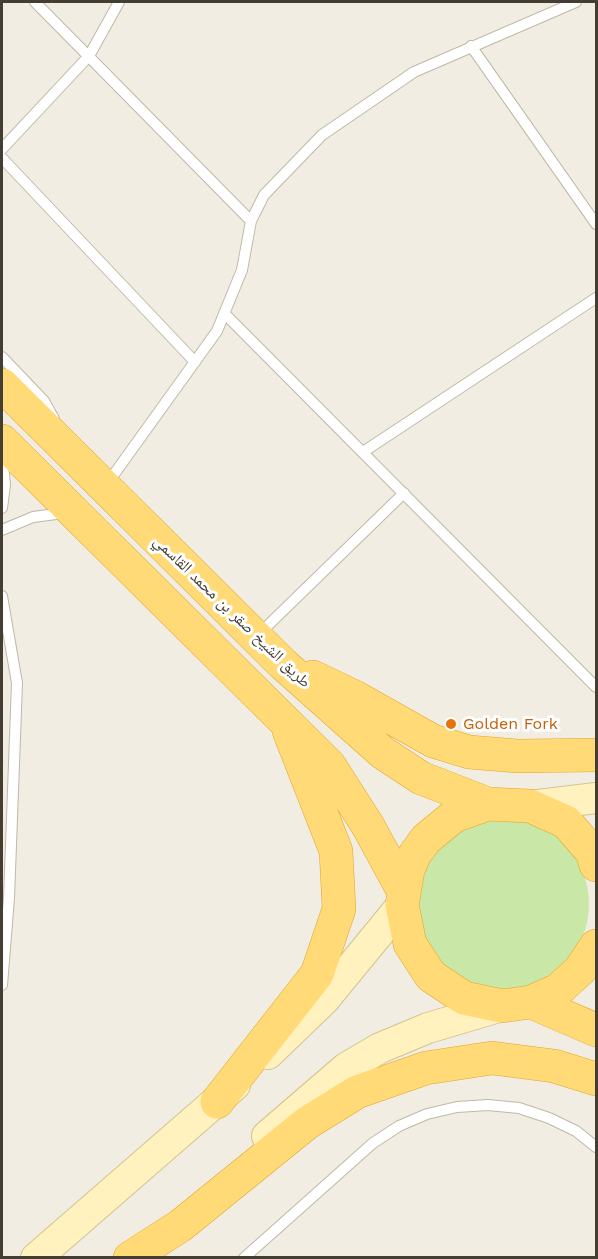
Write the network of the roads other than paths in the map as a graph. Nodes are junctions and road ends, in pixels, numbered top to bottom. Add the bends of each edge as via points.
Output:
1 (35, 2) edge
2 (119, 2) edge
3 (576, 2) edge
4 (471, 46) junction
5 (89, 56) junction
6 (2, 149) edge
7 (2, 158) edge
8 (251, 221) junction
9 (597, 224) edge
10 (597, 298) edge
11 (224, 312) junction
12 (2, 357) edge
13 (195, 362) junction
14 (2, 385) edge
15 (2, 441) edge
16 (62, 445) junction
17 (2, 451) edge
18 (363, 452) junction
19 (105, 487) junction
20 (404, 493) junction
21 (2, 508) edge
22 (76, 513) junction
23 (2, 530) edge
24 (2, 596) edge
25 (256, 637) junction
26 (283, 664) junction
27 (597, 687) edge
28 (288, 727) junction
29 (597, 755) edge
30 (597, 798) edge
31 (488, 804) junction
32 (530, 806) junction
33 (597, 865) edge
34 (4, 898) edge
35 (403, 899) junction
36 (597, 946) edge
37 (2, 985) edge
38 (517, 1004) junction
39 (597, 1030) edge
40 (597, 1079) edge
41 (217, 1102) junction
42 (597, 1147) edge
43 (36, 1257) edge
44 (125, 1257) edge
45 (130, 1257) edge
46 (244, 1257) edge

1 - 5 lane
2 - 5 lane
3 - 4 lane
4 - 8 lane via 414,72 322,135 264,195
4 - 9 lane
5 - 6 lane
5 - 8 lane
7 - 13 lane
8 - 11 lane via 242,270
10 - 18 lane
11 - 13 lane via 217,332
11 - 18 lane
12 - 16 lane via 44,401 59,429
13 - 19 lane
14 - 16 highway, طريق الشيخ صقر بن محمد القاسمي
15 - 22 highway
16 - 19 highway, طريق الشيخ صقر بن محمد القاسمي
17 - 21 lane
18 - 20 lane
19 - 25 highway, طريق الشيخ صقر بن محمد القاسمي
20 - 25 lane
20 - 27 lane
22 - 23 lane via 33,517
22 - 28 highway
24 - 34 lane via 17,682
25 - 26 highway, طريق الشيخ صقر بن محمد القاسمي
26 - 29 highway via 355,697 433,741 469,752
26 - 31 highway, طريق الشيخ صقر بن محمد القاسمي via 405,769
28 - 35 highway via 328,765 368,825
28 - 41 highway via 336,850 339,909 317,974
30 - 32 main road
31 - 32 highway
31 - 35 highway via 454,816 426,838 414,854
32 - 33 highway via 566,822 592,852
34 - 37 lane
35 - 38 highway via 410,944 431,976 464,998
35 - 41 main road via 324,1000
36 - 38 highway via 580,970 558,990
38 - 39 highway
38 - 44 main road via 428,1028 380,1047 346,1068
40 - 45 highway via 554,1066 492,1058 426,1068 357,1092 307,1123 180,1226
41 - 43 main road
42 - 46 lane via 567,1127 519,1108 457,1107 427,1114 373,1143

